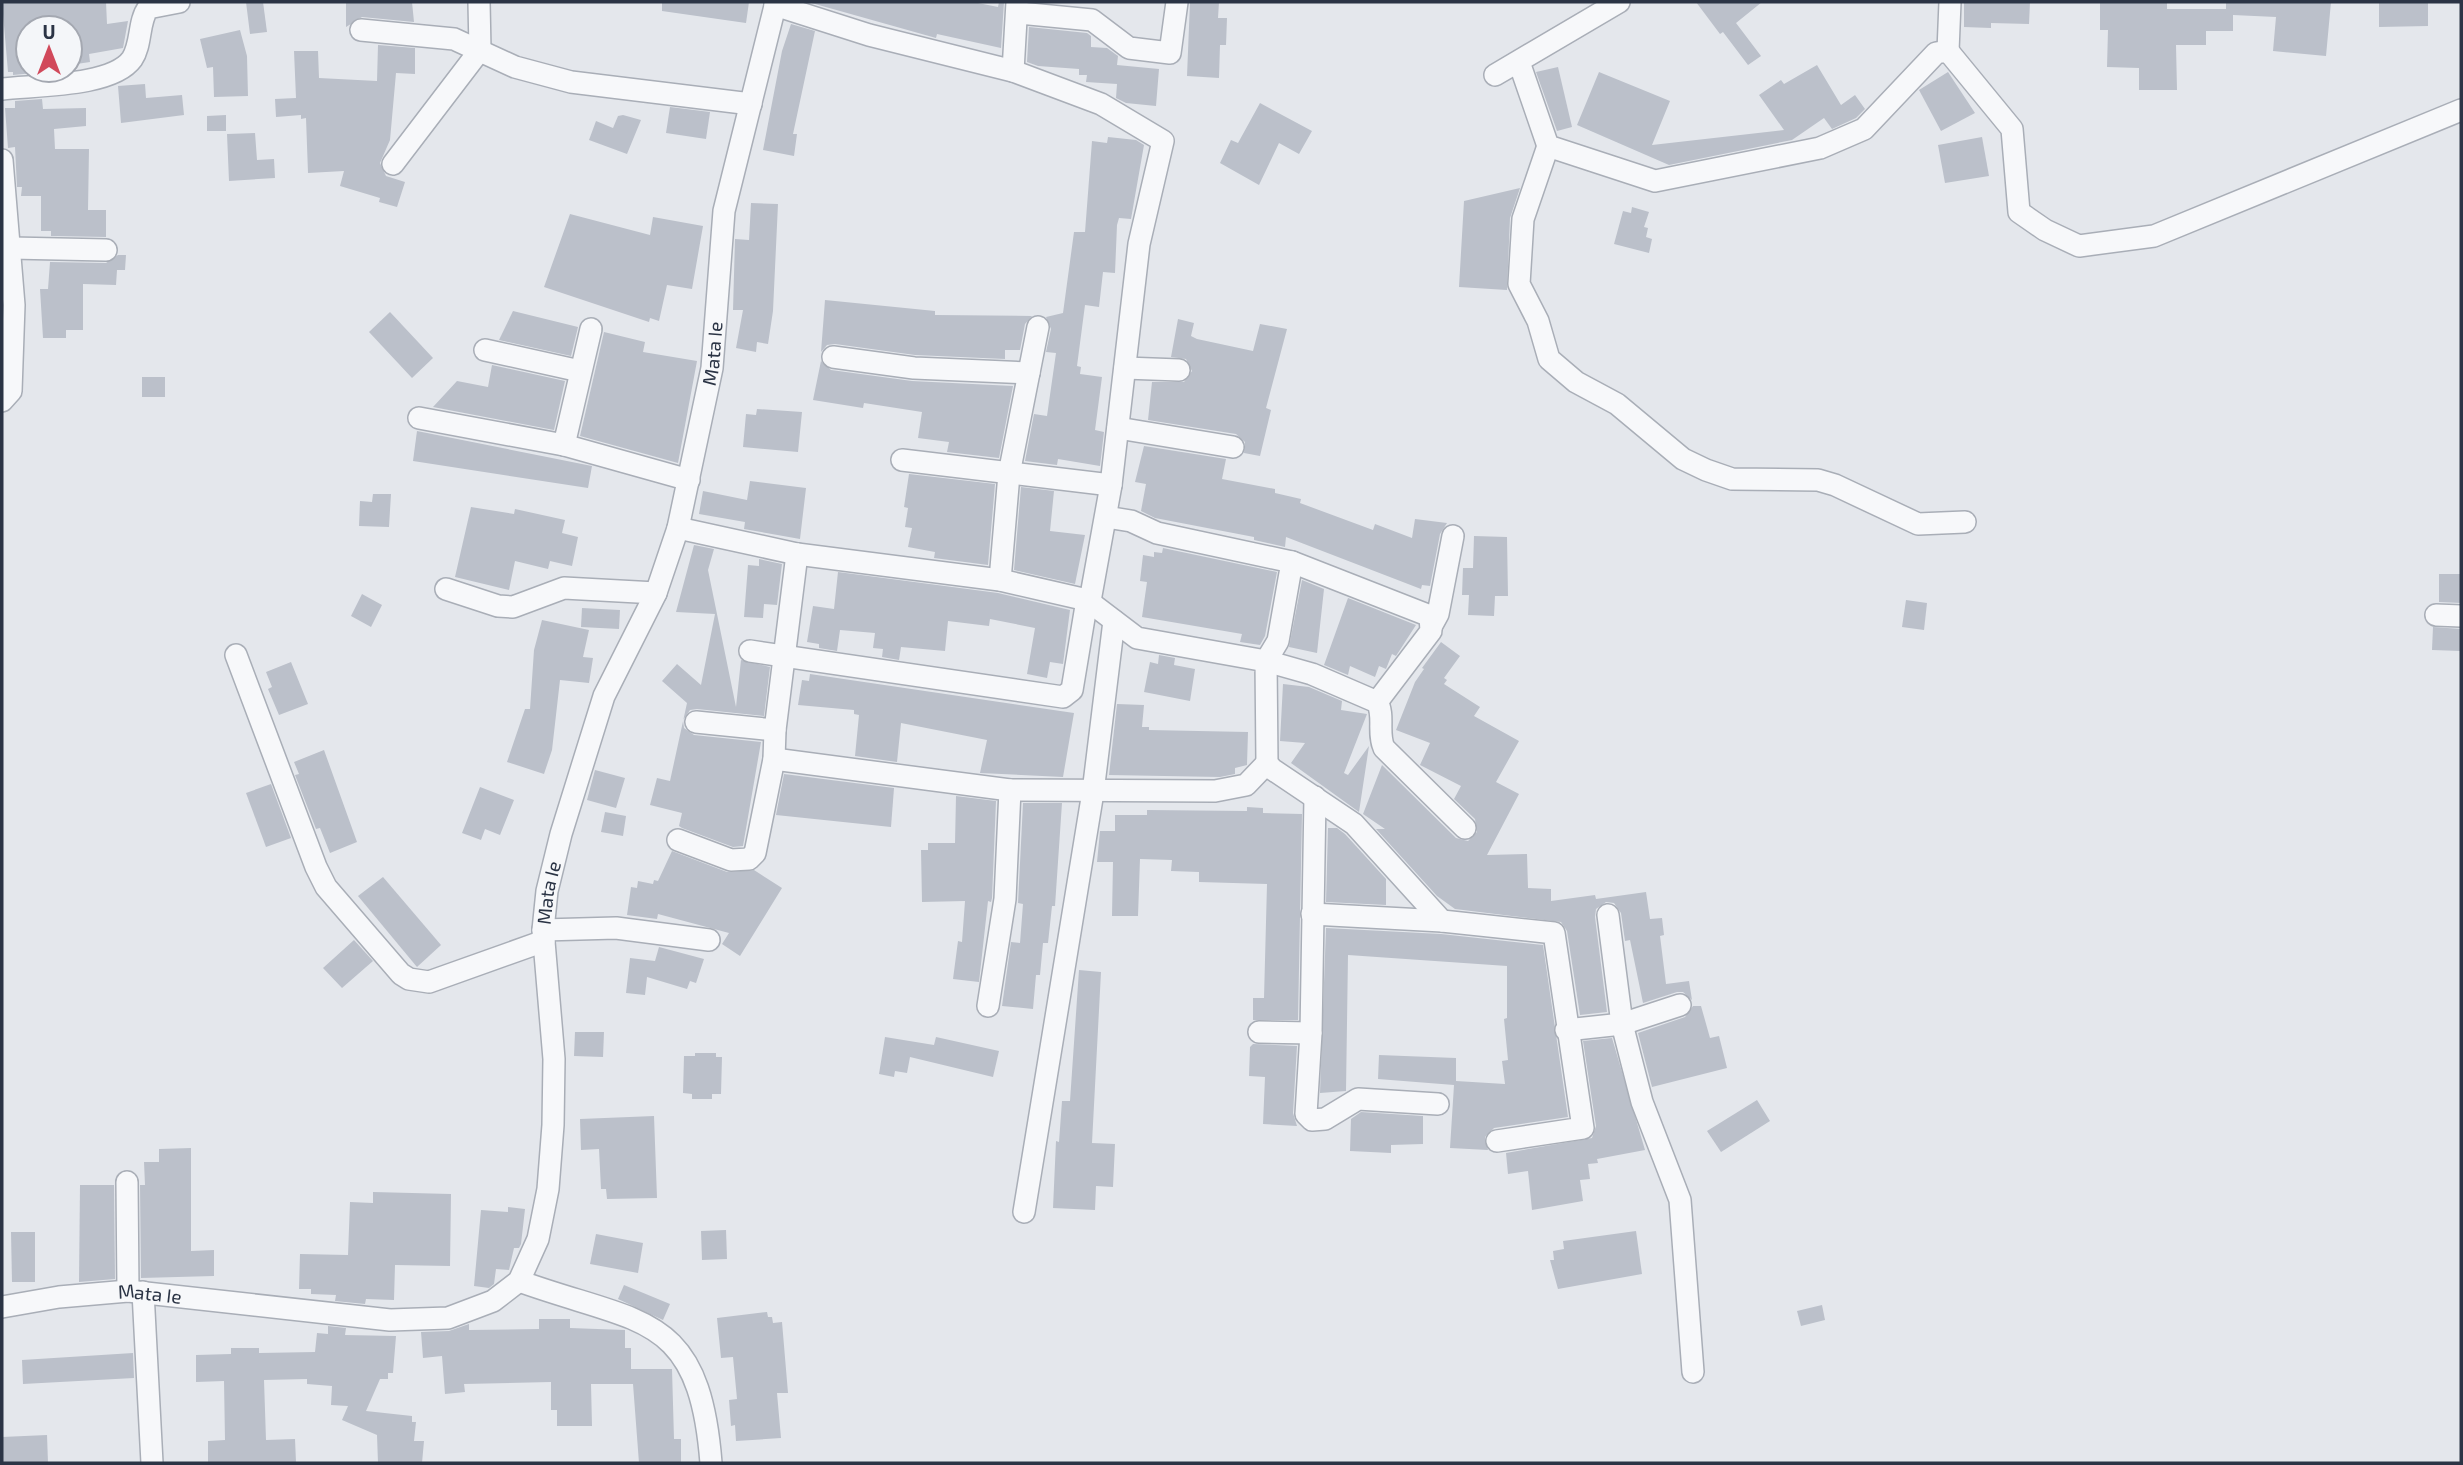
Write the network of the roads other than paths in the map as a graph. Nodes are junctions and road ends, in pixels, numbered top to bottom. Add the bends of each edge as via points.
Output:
1 (179, 2) edge
2 (479, 2) edge
3 (1177, 2) edge
4 (1619, 2) edge
5 (1950, 2) edge
6 (776, 3) edge
7 (1018, 7) edge
8 (361, 30) dead end
9 (480, 50) junction
10 (1948, 51) junction
11 (1519, 62) junction
12 (1013, 71) junction
13 (1495, 75) dead end
14 (2, 89) edge
15 (751, 104) junction
16 (2461, 110) edge
17 (1548, 146) junction
18 (2, 160) edge
19 (393, 163) dead end
20 (11, 248) junction
21 (106, 250) dead end
22 (1038, 327) dead end
23 (591, 329) dead end
24 (485, 350) dead end
25 (833, 357) dead end
26 (1127, 368) junction
27 (1179, 370) dead end
28 (580, 371) junction
29 (1029, 373) junction
30 (2, 401) edge
31 (419, 418) dead end
32 (1120, 428) junction
33 (564, 445) junction
34 (1233, 447) dead end
35 (902, 460) dead end
36 (1009, 474) junction
37 (689, 480) junction
38 (1111, 485) junction
39 (1116, 518) junction
40 (1965, 522) dead end
41 (678, 528) junction
42 (1453, 536) dead end
43 (797, 554) junction
44 (1292, 562) junction
45 (1000, 580) junction
46 (446, 589) dead end
47 (656, 593) junction
48 (1098, 608) junction
49 (2436, 615) dead end
50 (2461, 616) edge
51 (1432, 625) junction
52 (750, 651) dead end
53 (236, 655) dead end
54 (784, 656) junction
55 (1266, 661) junction
56 (1377, 702) junction
57 (696, 722) dead end
58 (775, 730) junction
59 (774, 759) junction
60 (1267, 764) junction
61 (1010, 790) junction
62 (1081, 791) junction
63 (1315, 797) junction
64 (1465, 828) dead end
65 (678, 840) dead end
66 (1312, 914) junction
67 (1608, 915) dead end
68 (1442, 921) junction
69 (543, 936) junction
70 (709, 940) dead end
71 (988, 1006) dead end
72 (1680, 1006) dead end
73 (1622, 1024) junction
74 (1566, 1030) junction
75 (1259, 1032) dead end
76 (1311, 1033) junction
77 (1438, 1104) dead end
78 (1497, 1141) dead end
79 (127, 1182) dead end
80 (1024, 1212) dead end
81 (519, 1282) junction
82 (136, 1291) junction
83 (2, 1307) edge
84 (1693, 1372) dead end
85 (152, 1463) edge
86 (711, 1463) edge

1 - 14 street via 148,8 136,51 119,71 97,78
2 - 9 street
3 - 7 street via 1170,53 1129,48 1092,20
4 - 11 street
5 - 10 street
6 - 12 street via 869,36
6 - 15 street, Mata Ie
7 - 12 street
8 - 9 street via 437,36
9 - 15 street via 514,67 571,82
9 - 19 street
10 - 16 street via 2012,129 2019,212 2078,246 2154,236
10 - 17 street via 1936,53 1864,129 1820,148 1655,181
11 - 13 street
11 - 17 street
12 - 26 street via 1101,104 1163,141 1139,244
15 - 37 street, Mata Ie via 724,211 715,343
17 - 40 street via 1523,219 1519,284 1538,321 1549,359 1576,382 1617,404 1683,459 1706,470 1732,479 1818,480 1918,524
18 - 20 street
20 - 21 street
20 - 30 street via 13,377 11,391
22 - 29 street
23 - 28 street
24 - 28 street
25 - 29 street via 915,368
26 - 27 street
26 - 32 street
28 - 33 street
29 - 36 street
31 - 33 street
32 - 34 street
32 - 38 street
33 - 37 street
35 - 36 street
36 - 38 street
36 - 45 street
37 - 41 street, Mata Ie
38 - 39 street
39 - 44 street via 1157,533
39 - 48 street
41 - 43 street
41 - 47 street, Mata Ie
42 - 51 street
43 - 45 street
43 - 54 street
44 - 51 street via 1430,616
44 - 55 street via 1278,641
45 - 48 street
46 - 47 street via 513,607 564,588
47 - 69 street, Mata Ie via 604,696 561,834 547,891
48 - 54 street via 1072,690 1063,697
48 - 55 street via 1137,638
48 - 62 street
49 - 50 street
51 - 56 street
52 - 54 street
53 - 69 street via 326,887 401,974 429,982
54 - 58 street
55 - 56 street via 1312,674
55 - 60 street
56 - 64 street via 1384,748
57 - 58 street
58 - 59 street
59 - 61 street
59 - 65 street via 758,842 749,859 731,860
60 - 62 street via 1246,785 1215,799
60 - 63 street
61 - 62 street
61 - 71 street via 1002,930
62 - 80 street
63 - 66 street
63 - 68 street via 1374,842
66 - 68 street
66 - 76 street
67 - 73 street
68 - 74 street via 1553,932
69 - 70 street via 616,928
69 - 81 street, Mata Ie via 554,1059 551,1164 538,1239
72 - 73 street
73 - 74 street
73 - 84 street via 1642,1102 1680,1200
74 - 78 street via 1581,1130
75 - 76 street
76 - 77 street via 1306,1110 1312,1120 1325,1119 1358,1099
79 - 82 street
81 - 82 street, Mata Ie via 477,1307 448,1318 421,1320
81 - 86 street via 624,1314 671,1340 697,1386
82 - 83 street, Mata Ie
82 - 85 street

